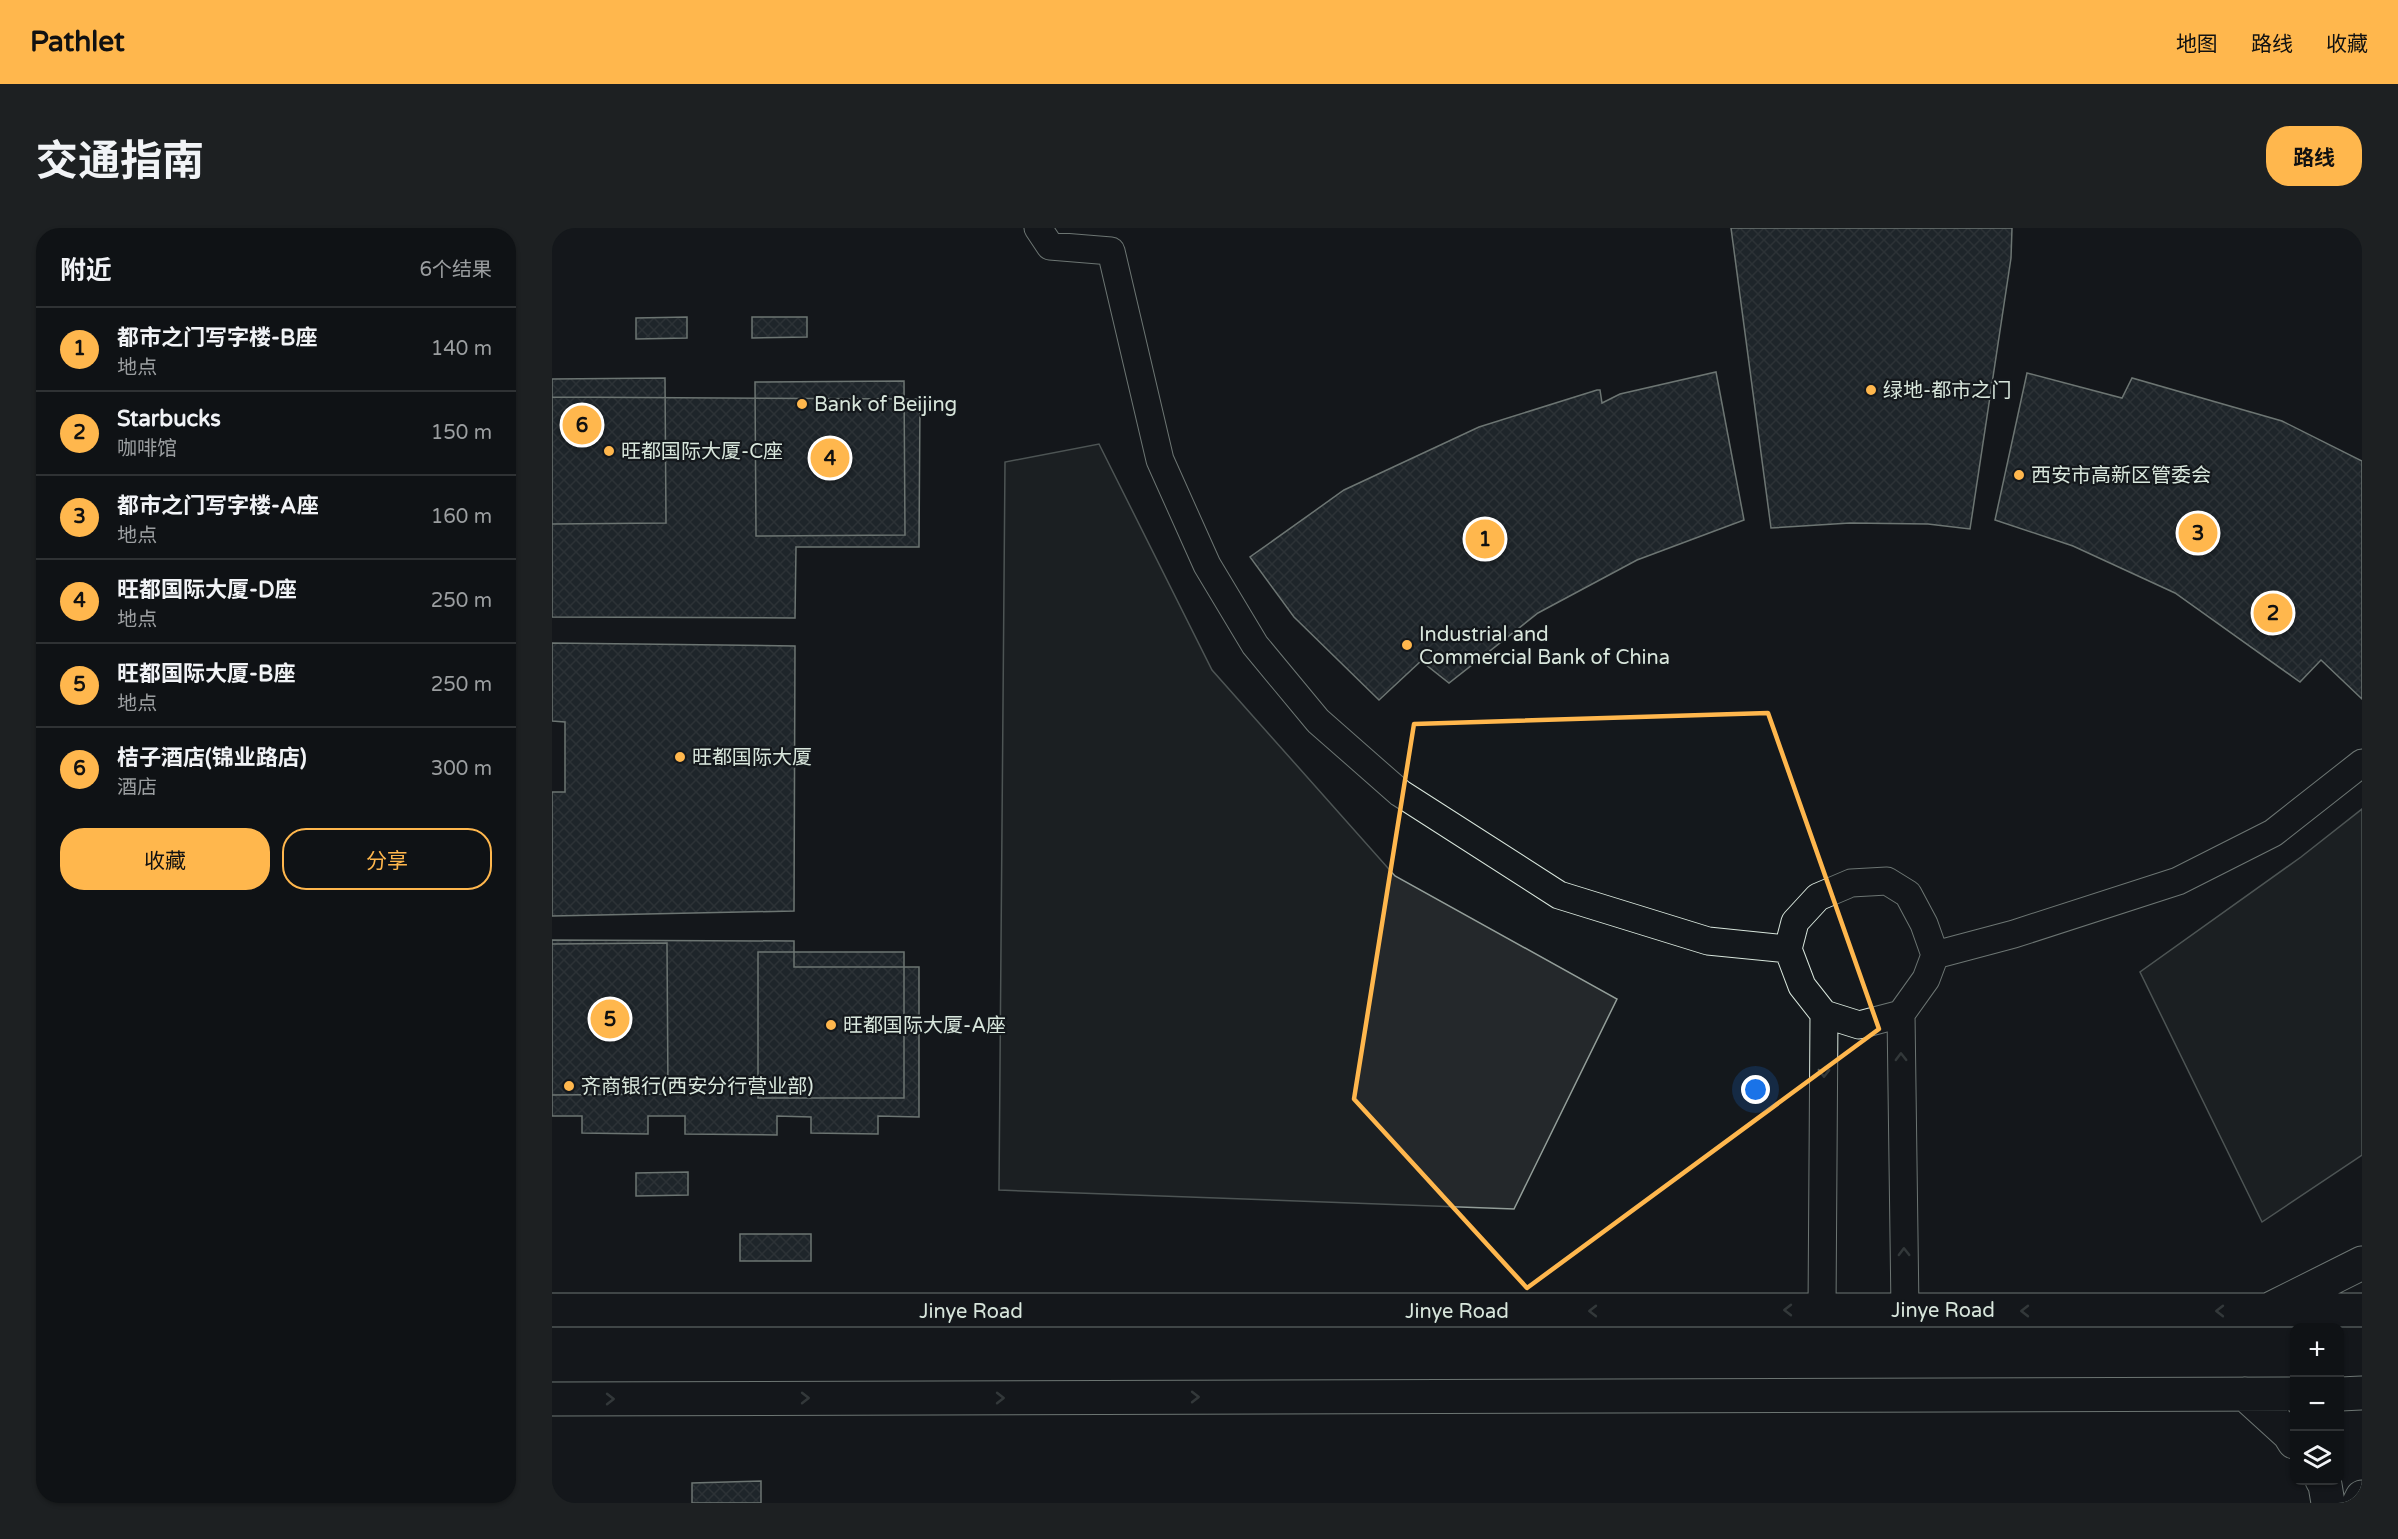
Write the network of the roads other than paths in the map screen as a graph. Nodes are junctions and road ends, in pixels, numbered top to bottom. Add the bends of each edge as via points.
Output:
1 (1038, 228) edge
2 (1111, 239) edge
3 (2362, 762) edge
4 (1788, 949) junction
5 (1935, 955) junction
6 (1824, 1014) junction
7 (1901, 1014) junction
8 (2362, 1263) edge
9 (552, 1310) edge
10 (1822, 1310) junction
11 (1905, 1310) junction
12 (2362, 1310) edge
13 (2266, 1311) junction
14 (2362, 1393) edge
15 (2245, 1394) junction
16 (2290, 1394) edge
17 (2344, 1394) edge
18 (552, 1399) edge
19 (2290, 1435) edge
20 (2325, 1485) edge
21 (2362, 1497) edge
22 (2328, 1503) edge
23 (2359, 1503) edge

1 - 2 street via 1050,246
2 - 4 street via 1154,437 1169,481 1207,565 1255,645 1318,720 1400,793 1558,895 1708,941
3 - 5 street via 2273,833 2178,881
4 - 5 street via 1795,922 1818,897 1851,883 1887,881 1908,894
4 - 6 street via 1802,986
5 - 7 street via 1926,979
6 - 7 street via 1859,1025
6 -> 10 street
11 -> 7 street
8 - 13 main road
10 -> 9 main road, Jinye Road
10 - 11 main road, Jinye Road
13 -> 11 main road, Jinye Road
12 - 13 main road, Jinye Road
14 - 17 main road
15 - 16 main road
18 -> 15 main road
15 - 19 main road
20 - 22 main road
21 - 23 main road

